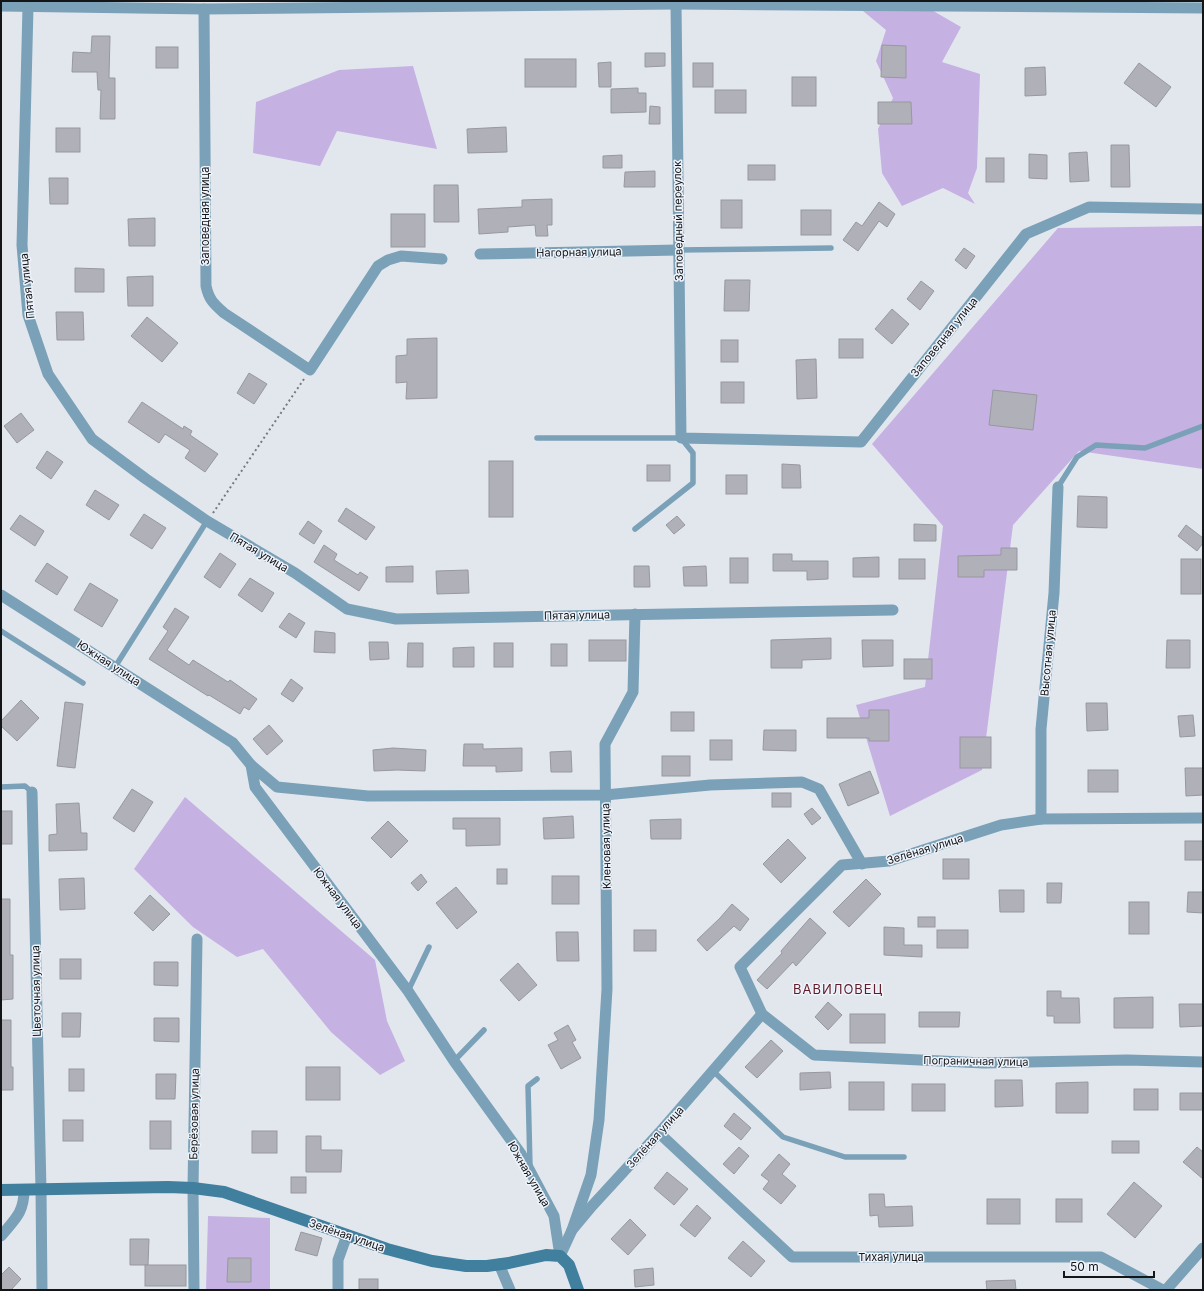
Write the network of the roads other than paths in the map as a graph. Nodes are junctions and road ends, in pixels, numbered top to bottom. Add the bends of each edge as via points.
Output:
1 (676, 4) junction
2 (1, 6) edge
3 (28, 7) junction
4 (1203, 8) edge
5 (204, 9) junction
6 (1203, 209) edge
7 (832, 248) dead end
8 (678, 250) junction
9 (480, 254) dead end
10 (442, 259) dead end
11 (1203, 426) edge
12 (536, 438) dead end
13 (681, 438) junction
14 (1058, 488) joint
15 (207, 521) junction
16 (635, 529) dead end
17 (1, 594) edge
18 (893, 610) dead end
19 (635, 614) junction
20 (1, 631) edge
21 (115, 667) junction
22 (83, 683) dead end
23 (250, 765) junction
24 (1, 786) edge
25 (32, 792) joint
26 (605, 795) junction
27 (1203, 818) edge
28 (1041, 819) junction
29 (862, 864) junction
30 (197, 939) dead end
31 (429, 947) dead end
32 (408, 991) junction
33 (762, 1014) junction
34 (484, 1030) dead end
35 (454, 1062) junction
36 (1203, 1062) edge
37 (713, 1071) junction
38 (537, 1079) dead end
39 (659, 1133) junction
40 (904, 1157) dead end
41 (530, 1173) junction
42 (193, 1188) junction
43 (1, 1190) edge
44 (24, 1190) junction
45 (41, 1190) junction
46 (572, 1230) junction
47 (347, 1235) junction
48 (1, 1236) edge
49 (1203, 1248) edge
50 (560, 1256) junction
51 (499, 1264) junction
52 (42, 1290) edge
53 (194, 1290) edge
54 (338, 1290) edge
55 (510, 1290) edge
56 (578, 1290) edge
57 (1164, 1290) edge

1 - 4 street
1 - 5 street
1 - 8 street, Заповедный переулок
2 - 3 street
3 - 5 street
3 - 15 street, Пятая улица via 22,245 28,314 48,374 92,439
5 - 10 street, Заповедная улица via 206,286 208,296 216,306 310,370 378,266 401,256
6 - 13 street, Заповедная улица via 1089,207 1026,234 861,442
7 - 8 lane
8 - 9 street, Нагорная улица
8 - 13 street, Заповедный переулок
11 - 14 lane via 1145,448 1096,445 1077,457
12 - 13 lane
13 - 16 lane via 693,454 693,484
14 - 28 street, Высотная улица via 1054,593 1041,729
15 - 19 street, Пятая улица via 295,573 347,609 396,619
15 - 21 lane
17 - 21 street, Южная улица
18 - 19 street, Пятая улица
19 - 26 street via 633,692 605,744
20 - 22 lane
21 - 23 street, Южная улица via 233,743
23 - 26 street, Кленовая улица via 277,787 368,796
23 - 32 street, Южная улица via 255,787
24 - 25 lane via 25,786
25 - 45 street, Цветочная улица
26 - 29 street via 710,786 802,782 819,789
26 - 46 street, Кленовая улица via 608,989 600,1120 591,1176
27 - 28 street, Зелёная улица
28 - 29 street, Зелёная улица via 1001,825 889,861
29 - 33 street, Зелёная улица via 842,865 740,967
30 - 42 street, Берёзовая улица
31 - 32 lane
32 - 35 street, Южная улица
33 - 36 street, Пограничная улица via 814,1055 984,1063 1127,1060
33 - 37 street, Зелёная улица
34 - 35 lane
35 - 41 street, Южная улица via 521,1154
37 - 39 street, Зелёная улица
37 - 40 lane via 783,1137 844,1157
38 - 41 lane via 528,1086
39 - 46 street, Зелёная улица
39 - 57 street, Тихая улица via 792,1257 1101,1257
41 - 50 street, Южная улица via 554,1216
42 - 45 street, Зелёная улица
42 - 47 street, Зелёная улица via 224,1192
42 - 53 street, Берёзовая улица
43 - 44 street, Зелёная улица
44 - 45 street, Зелёная улица
44 - 48 street via 22,1211
45 - 52 street, Цветочная улица
46 - 50 street, Зелёная улица
47 - 51 street, Зелёная улица via 432,1261 466,1266
47 - 54 street via 338,1260
49 - 57 street
50 - 51 street, Зелёная улица via 546,1255
50 - 56 street, Южная улица via 569,1265
51 - 55 street

